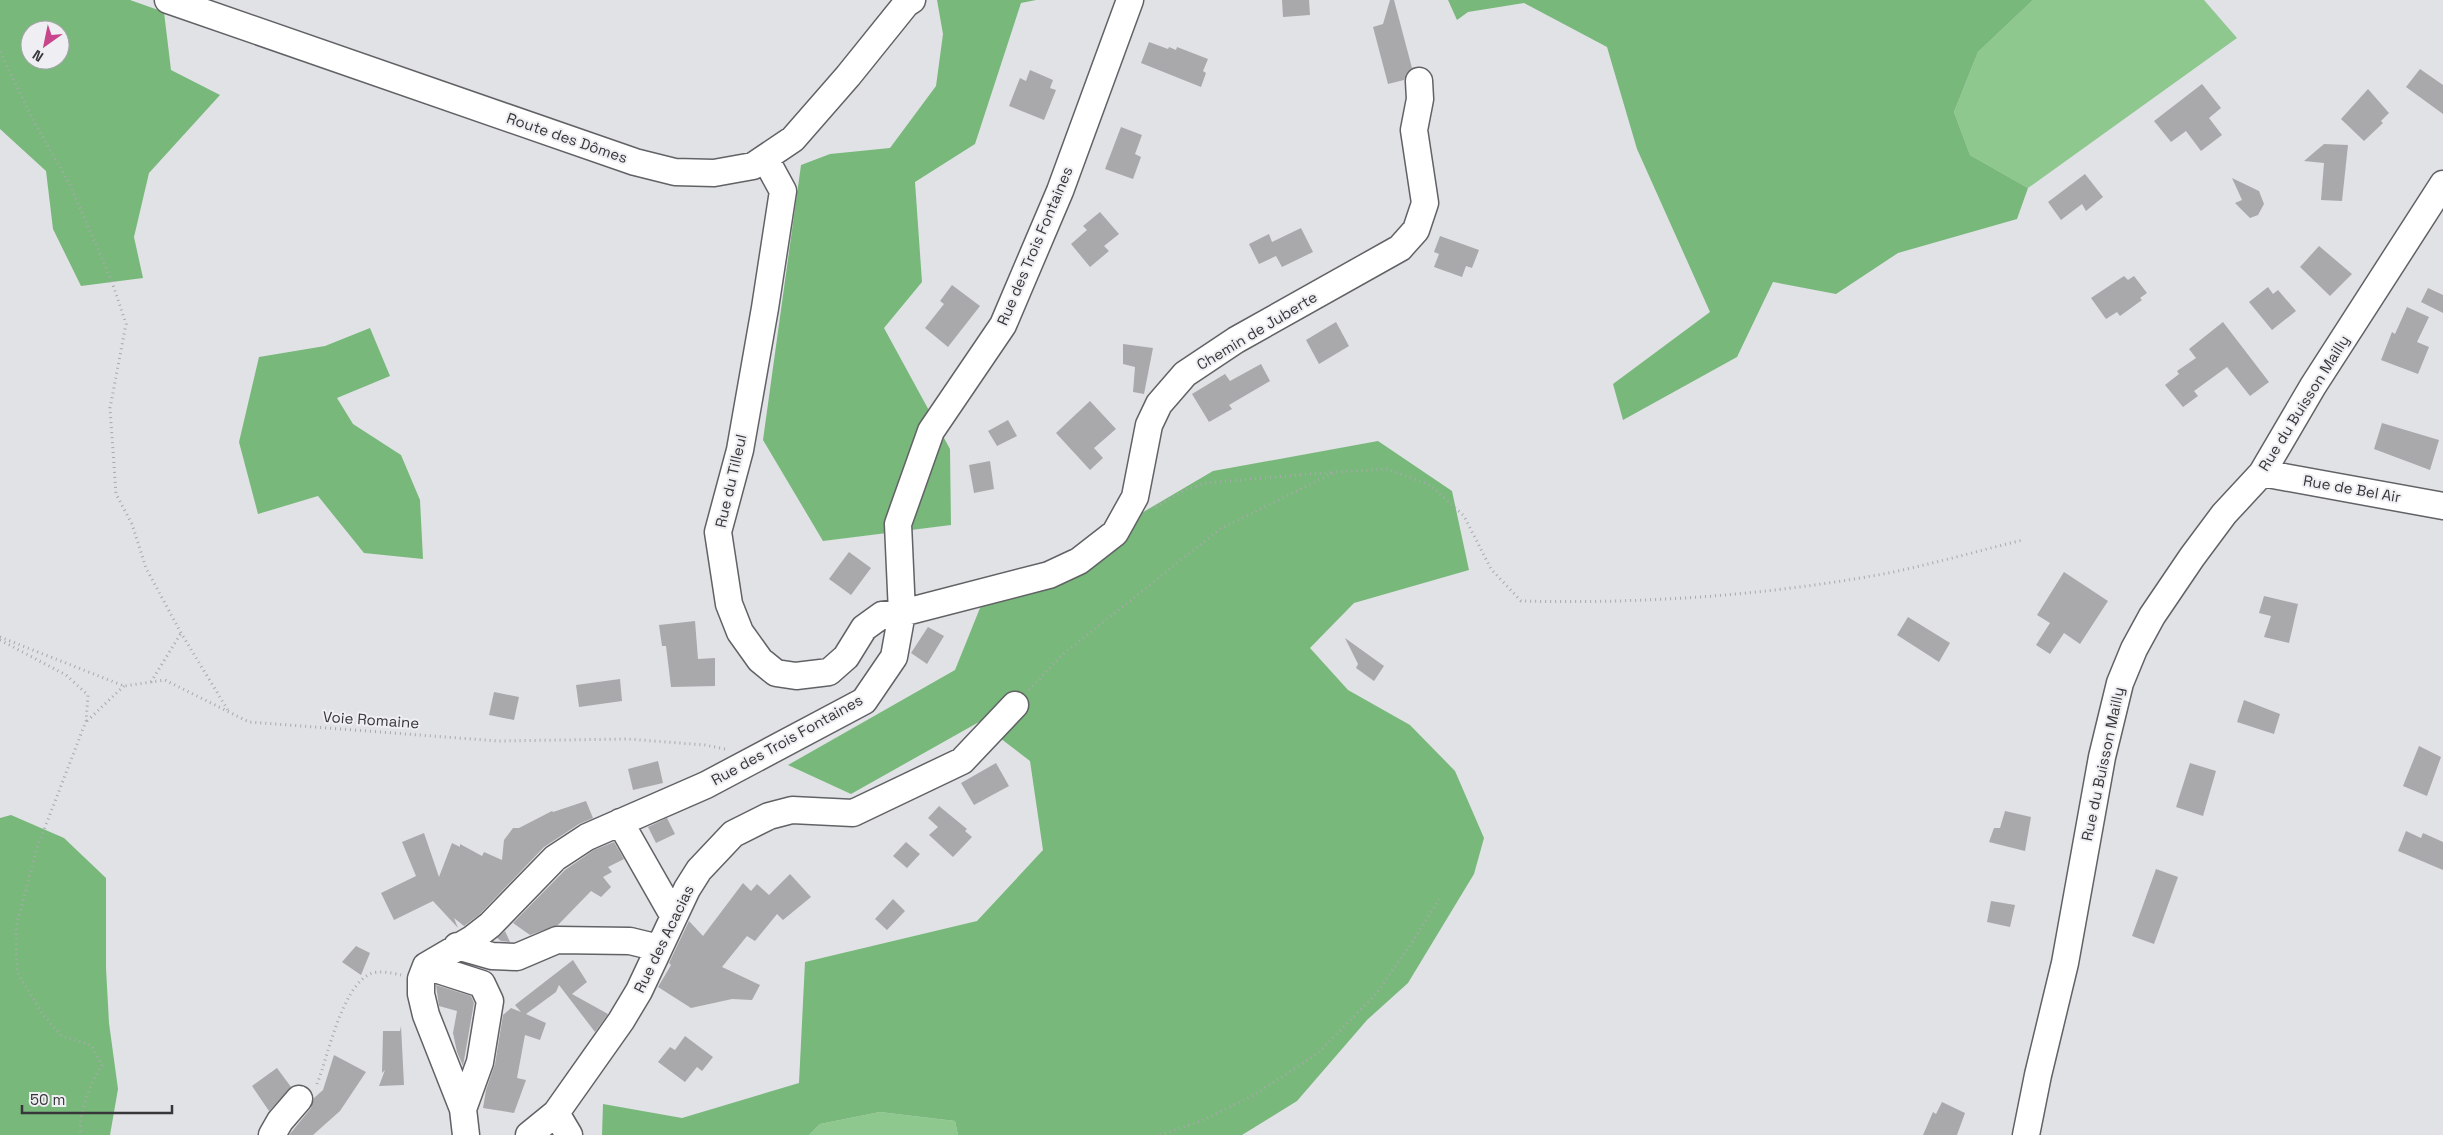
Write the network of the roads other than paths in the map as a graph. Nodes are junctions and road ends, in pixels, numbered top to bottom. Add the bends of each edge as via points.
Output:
1 (168, 0) edge
2 (912, 0) edge
3 (1130, 0) edge
4 (1419, 81) dead end
5 (765, 158) junction
6 (2443, 184) edge
7 (2262, 473) junction
8 (2443, 506) edge
9 (902, 613) junction
10 (1015, 705) road end
11 (620, 822) junction
12 (674, 915) junction
13 (458, 946) junction
14 (659, 948) junction
15 (424, 972) junction
16 (299, 1099) road end
17 (462, 1109) junction
18 (556, 1112) junction
19 (272, 1135) edge
20 (466, 1135) edge
21 (528, 1135) edge
22 (569, 1135) edge
23 (2026, 1135) edge

1 - 5 street, Route des Dômes via 635,162 675,172 714,173 753,166
2 - 5 street, Route des Dômes via 793,139
3 - 9 street, Rue des Trois Fontaines via 1060,191 1003,325 931,431 898,524
4 - 9 street, Chemin de Juberte via 1420,99 1414,130 1425,202 1416,230 1400,248 1236,340 1185,374 1159,404 1149,425 1135,497 1115,532 1079,561 1049,575
5 - 9 street, Rue du Tilleul via 783,191 740,450 718,532 729,604 740,632 760,660 776,673 796,676 828,672 846,657 864,628 882,615
6 - 7 street, Rue du Buisson Mailly via 2318,378
7 - 8 street, Rue de Bel Air
7 - 23 street, Rue du Buisson Mailly via 2224,514 2187,564 2152,616 2120,683 2102,757 2065,963
9 - 11 street, Rue des Trois Fontaines via 894,657 864,701 706,785
10 - 12 street, Rue des Acacias via 962,761 853,813 792,810 769,816 733,834 699,870
11 - 12 street
11 - 13 street, Rue des Trois Fontaines via 587,837 555,858 490,924
12 - 14 street, Rue des Acacias
13 - 14 street via 492,956 517,958 557,940 630,940
13 - 15 street, Rue des Trois Fontaines
14 - 18 street, Rue des Acacias via 621,1021
15 - 17 street via 420,994
15 - 17 street via 482,984 490,1001 480,1062
16 - 19 street
17 - 20 street
18 - 21 street, Rue des Acacias
18 - 22 street

